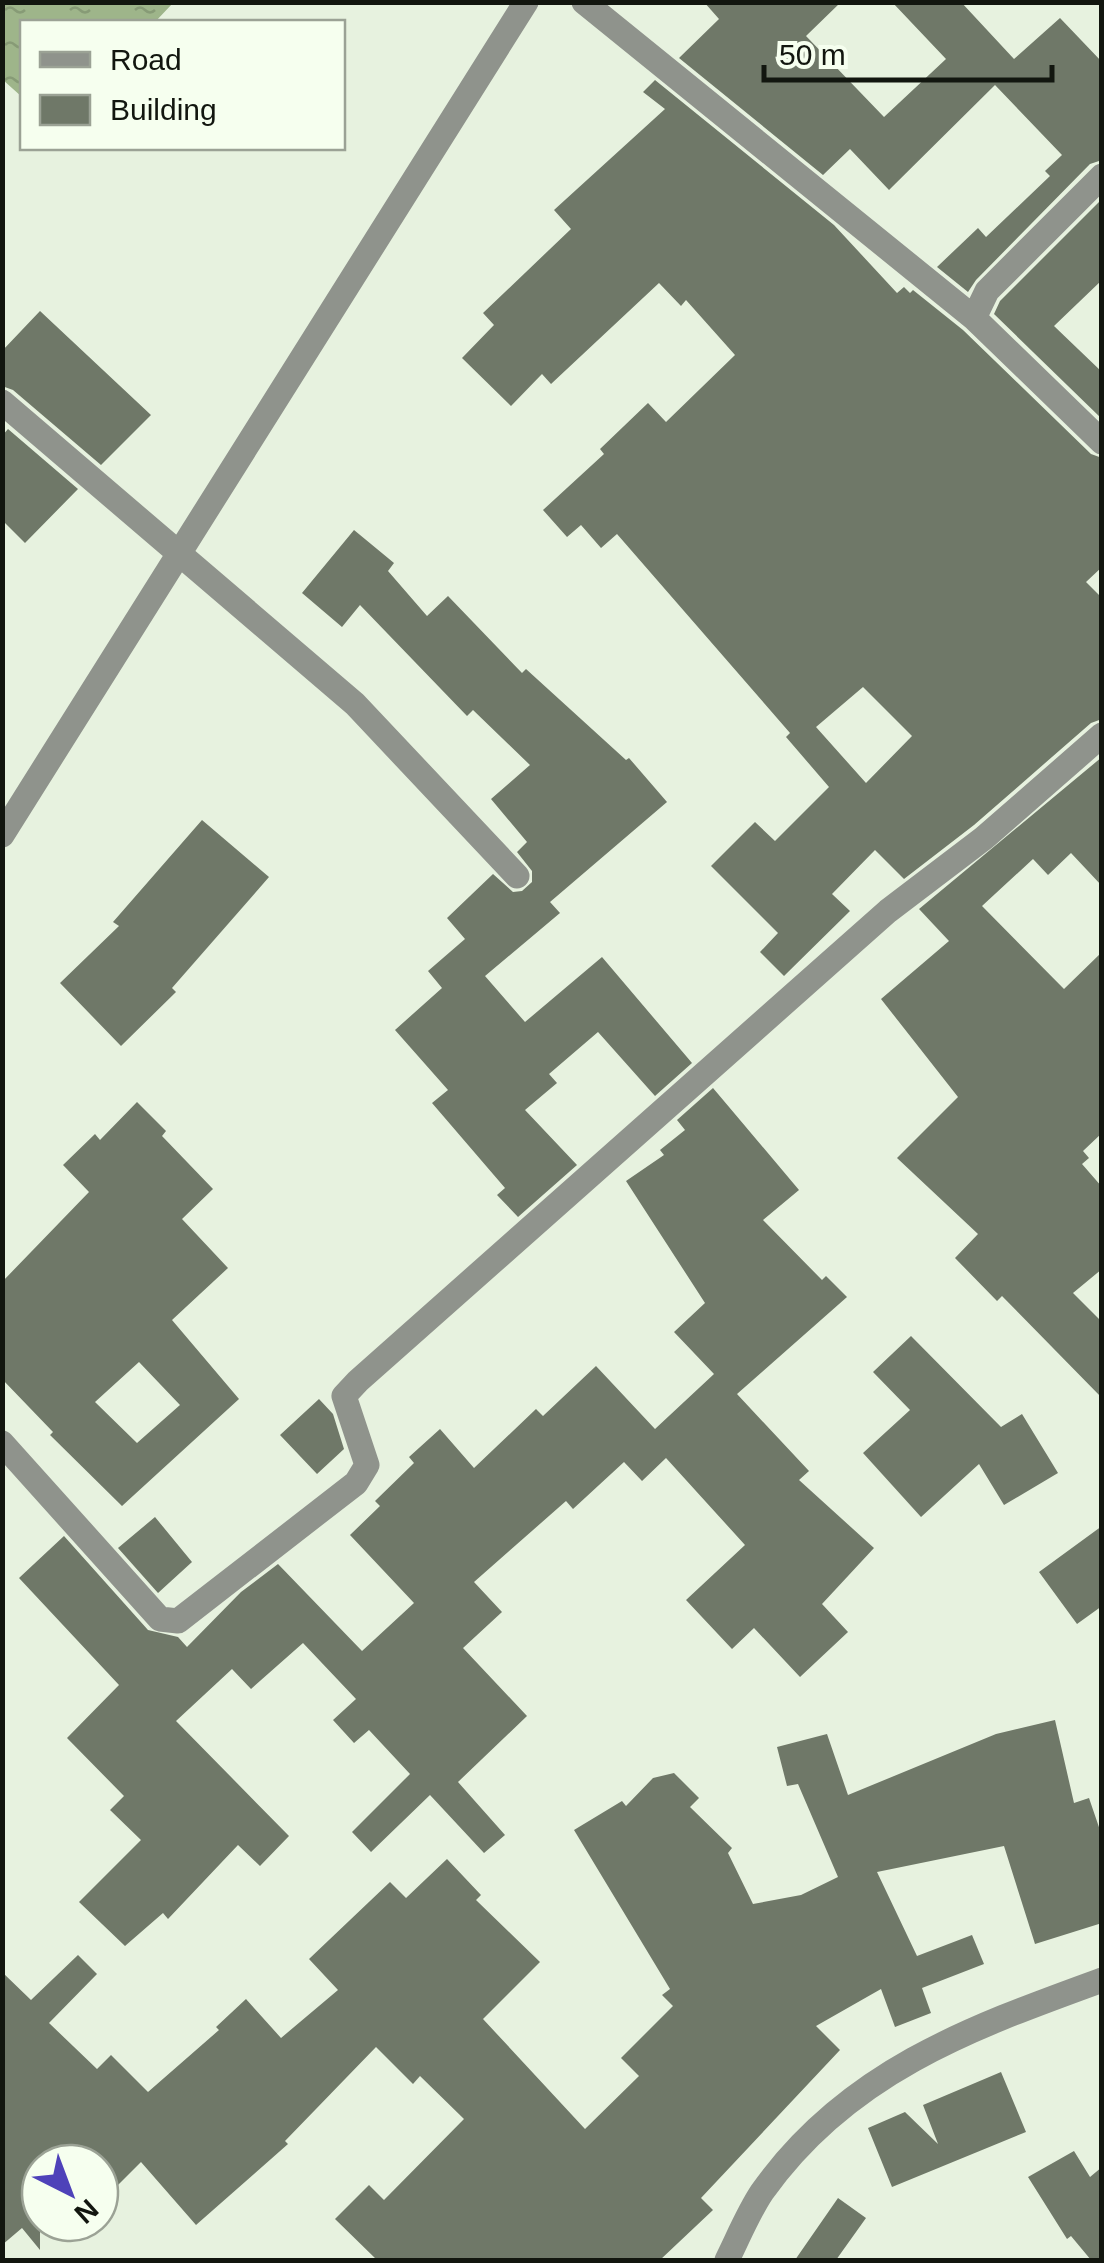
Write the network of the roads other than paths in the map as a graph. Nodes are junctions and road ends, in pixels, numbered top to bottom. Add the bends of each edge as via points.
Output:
1 (526, 2) edge
2 (584, 2) edge
3 (1102, 176) edge
4 (974, 318) junction
5 (2, 402) edge
6 (1102, 442) edge
7 (179, 554) junction
8 (1102, 735) edge
9 (2, 835) edge
10 (516, 876) dead end
11 (2, 1443) edge
12 (1102, 1980) edge
13 (727, 2260) edge

1 - 7 street
2 - 4 street
3 - 4 street via 987,292
4 - 6 street
5 - 7 street
7 - 9 street
7 - 10 street via 355,704
8 - 11 street via 888,911 358,1381 344,1396 366,1466 356,1483 178,1621 160,1619
12 - 13 street via 959,2032 863,2088 762,2194

